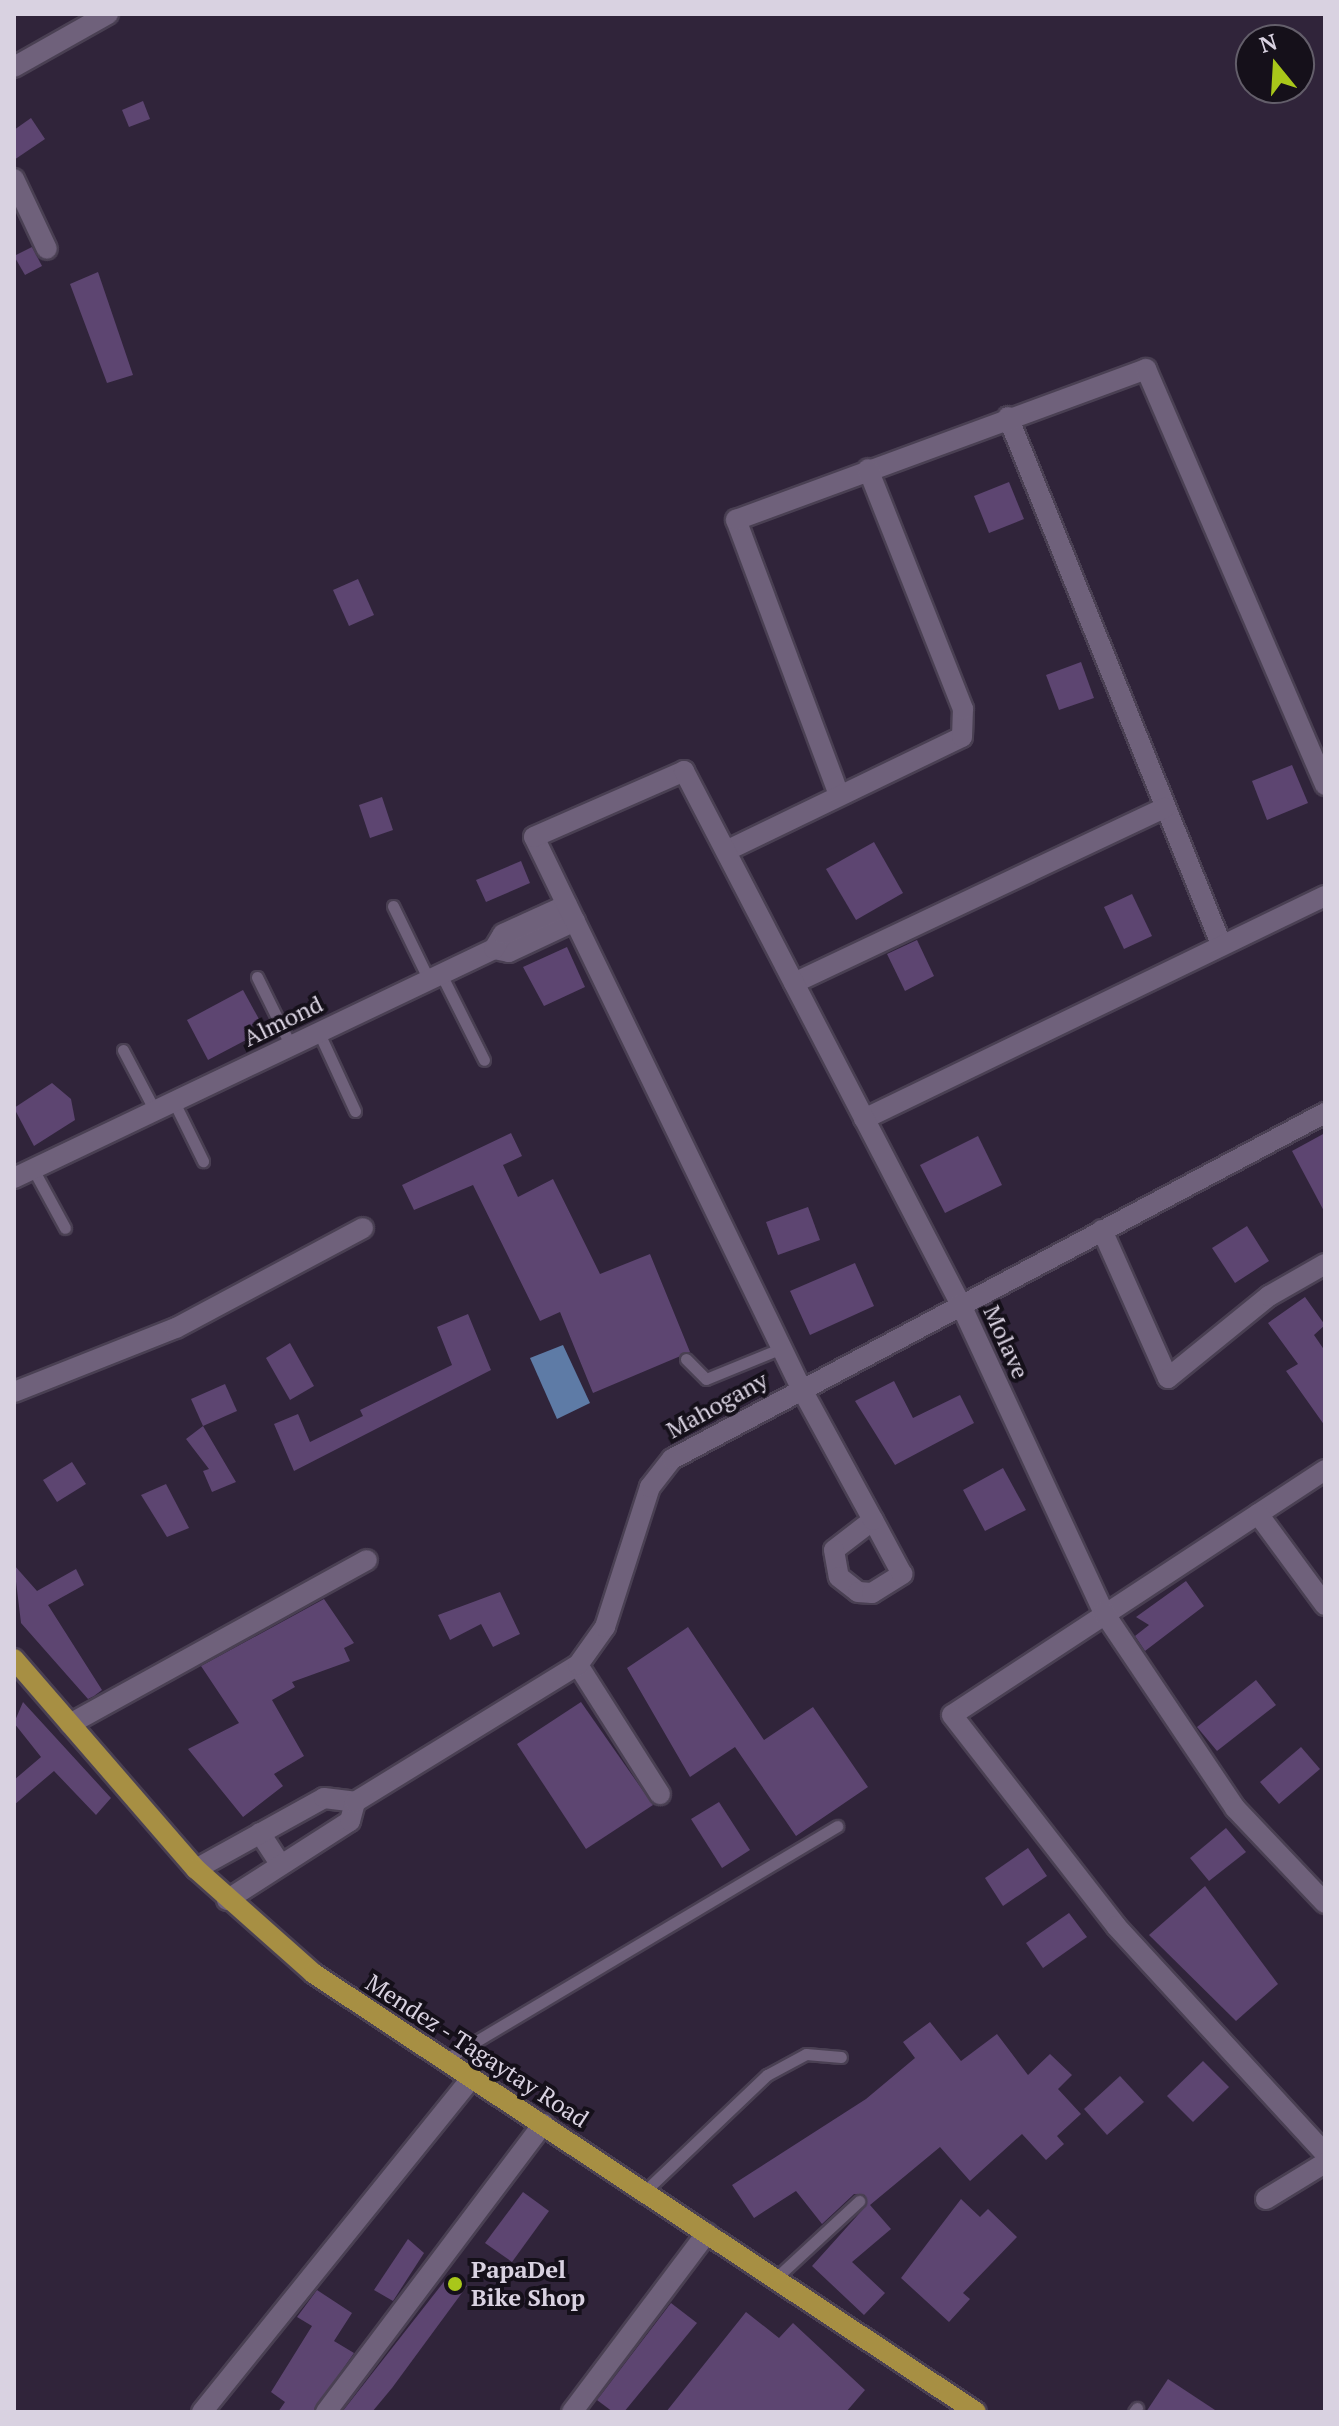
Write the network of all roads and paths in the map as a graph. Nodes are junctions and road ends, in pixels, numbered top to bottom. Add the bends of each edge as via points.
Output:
1 (108, 14) edge
2 (14, 67) edge
3 (14, 179) edge
4 (47, 249) dead end
5 (1008, 417) junction
6 (868, 469) junction
7 (1316, 738) edge
8 (1325, 785) edge
9 (839, 795) junction
10 (1165, 808) junction
11 (726, 851) junction
12 (1325, 896) edge
13 (393, 906) dead end
14 (571, 913) junction
15 (1221, 944) junction
16 (257, 977) dead end
17 (435, 977) junction
18 (794, 983) junction
19 (319, 1033) junction
20 (291, 1046) junction
21 (123, 1050) dead end
22 (484, 1060) dead end
23 (164, 1107) junction
24 (355, 1111) dead end
25 (1325, 1113) edge
26 (864, 1119) junction
27 (203, 1161) dead end
28 (19, 1175) edge
29 (65, 1228) dead end
30 (363, 1228) dead end
31 (1102, 1230) junction
32 (1325, 1264) edge
33 (961, 1305) junction
34 (782, 1348) junction
35 (686, 1359) dead end
36 (801, 1388) junction
37 (14, 1392) edge
38 (1325, 1470) edge
39 (1258, 1514) junction
40 (873, 1520) dead end
41 (367, 1560) dead end
42 (1325, 1605) edge
43 (1104, 1613) junction
44 (14, 1659) edge
45 (578, 1665) junction
46 (70, 1724) junction
47 (660, 1794) dead end
48 (355, 1802) junction
49 (837, 1826) dead end
50 (260, 1833) junction
51 (281, 1865) junction
52 (196, 1869) junction
53 (227, 1900) junction
54 (1325, 1903) edge
55 (841, 2057) dead end
56 (443, 2061) junction
57 (471, 2079) junction
58 (543, 2124) junction
59 (1325, 2153) edge
60 (1325, 2163) edge
61 (644, 2192) junction
62 (1266, 2199) dead end
63 (859, 2201) dead end
64 (707, 2233) junction
65 (777, 2277) junction
66 (202, 2412) edge
67 (326, 2412) edge
68 (572, 2412) edge
69 (976, 2412) edge

1 - 2 street
3 - 4 street
5 - 6 street
5 - 7 street via 1146,369
5 - 10 street
6 - 9 street via 963,709 962,737
6 - 9 street via 736,520
7 - 8 street
9 - 11 street
10 - 15 street
10 - 18 street
11 - 14 street, Molave via 684,771 534,837
11 - 18 street, Molave
12 - 15 street
13 - 17 lane
14 - 17 street, Almond via 509,952 494,949
14 - 34 street
15 - 26 street
16 - 20 lane
17 - 19 street, Almond
17 - 22 lane
18 - 26 street, Molave
19 - 20 street, Almond
19 - 24 lane
20 - 23 street, Almond
21 - 23 lane
23 - 27 lane
23 - 28 street, Almond
25 - 31 street, Mahogany
26 - 33 street, Molave
28 - 29 lane
30 - 37 street via 176,1328
31 - 32 street via 1168,1378 1269,1296
31 - 33 street, Mahogany
33 - 36 street, Mahogany
33 - 43 street, Molave
34 - 35 lane via 706,1379
34 - 36 street
36 - 40 street
36 - 45 street, Mahogany via 672,1459 650,1487 605,1627
38 - 39 street
39 - 42 street
39 - 43 street
41 - 46 street
43 - 54 street, Molave via 1235,1808
43 - 59 street via 952,1715 1116,1926
44 - 46 main road, Mendez - Tagaytay Road
45 - 47 street
45 - 48 street, Mahogany
46 - 52 main road, Mendez - Tagaytay Road
48 - 50 street via 324,1798
48 - 51 street, Mahogany via 350,1821
49 - 56 lane
50 - 51 street
50 - 52 street
51 - 53 street, Mahogany
52 - 53 main road, Mendez - Tagaytay Road
53 - 56 main road, Mendez - Tagaytay Road via 313,1973
55 - 61 lane via 806,2054 767,2075
56 - 57 main road, Mendez - Tagaytay Road
57 - 58 main road, Mendez - Tagaytay Road
57 - 66 street
58 - 61 main road, Mendez - Tagaytay Road
58 - 67 street
60 - 62 street
61 - 64 main road, Mendez - Tagaytay Road
63 - 65 lane
64 - 65 main road, Mendez - Tagaytay Road
64 - 68 street
65 - 69 main road, Mendez - Tagaytay Road

